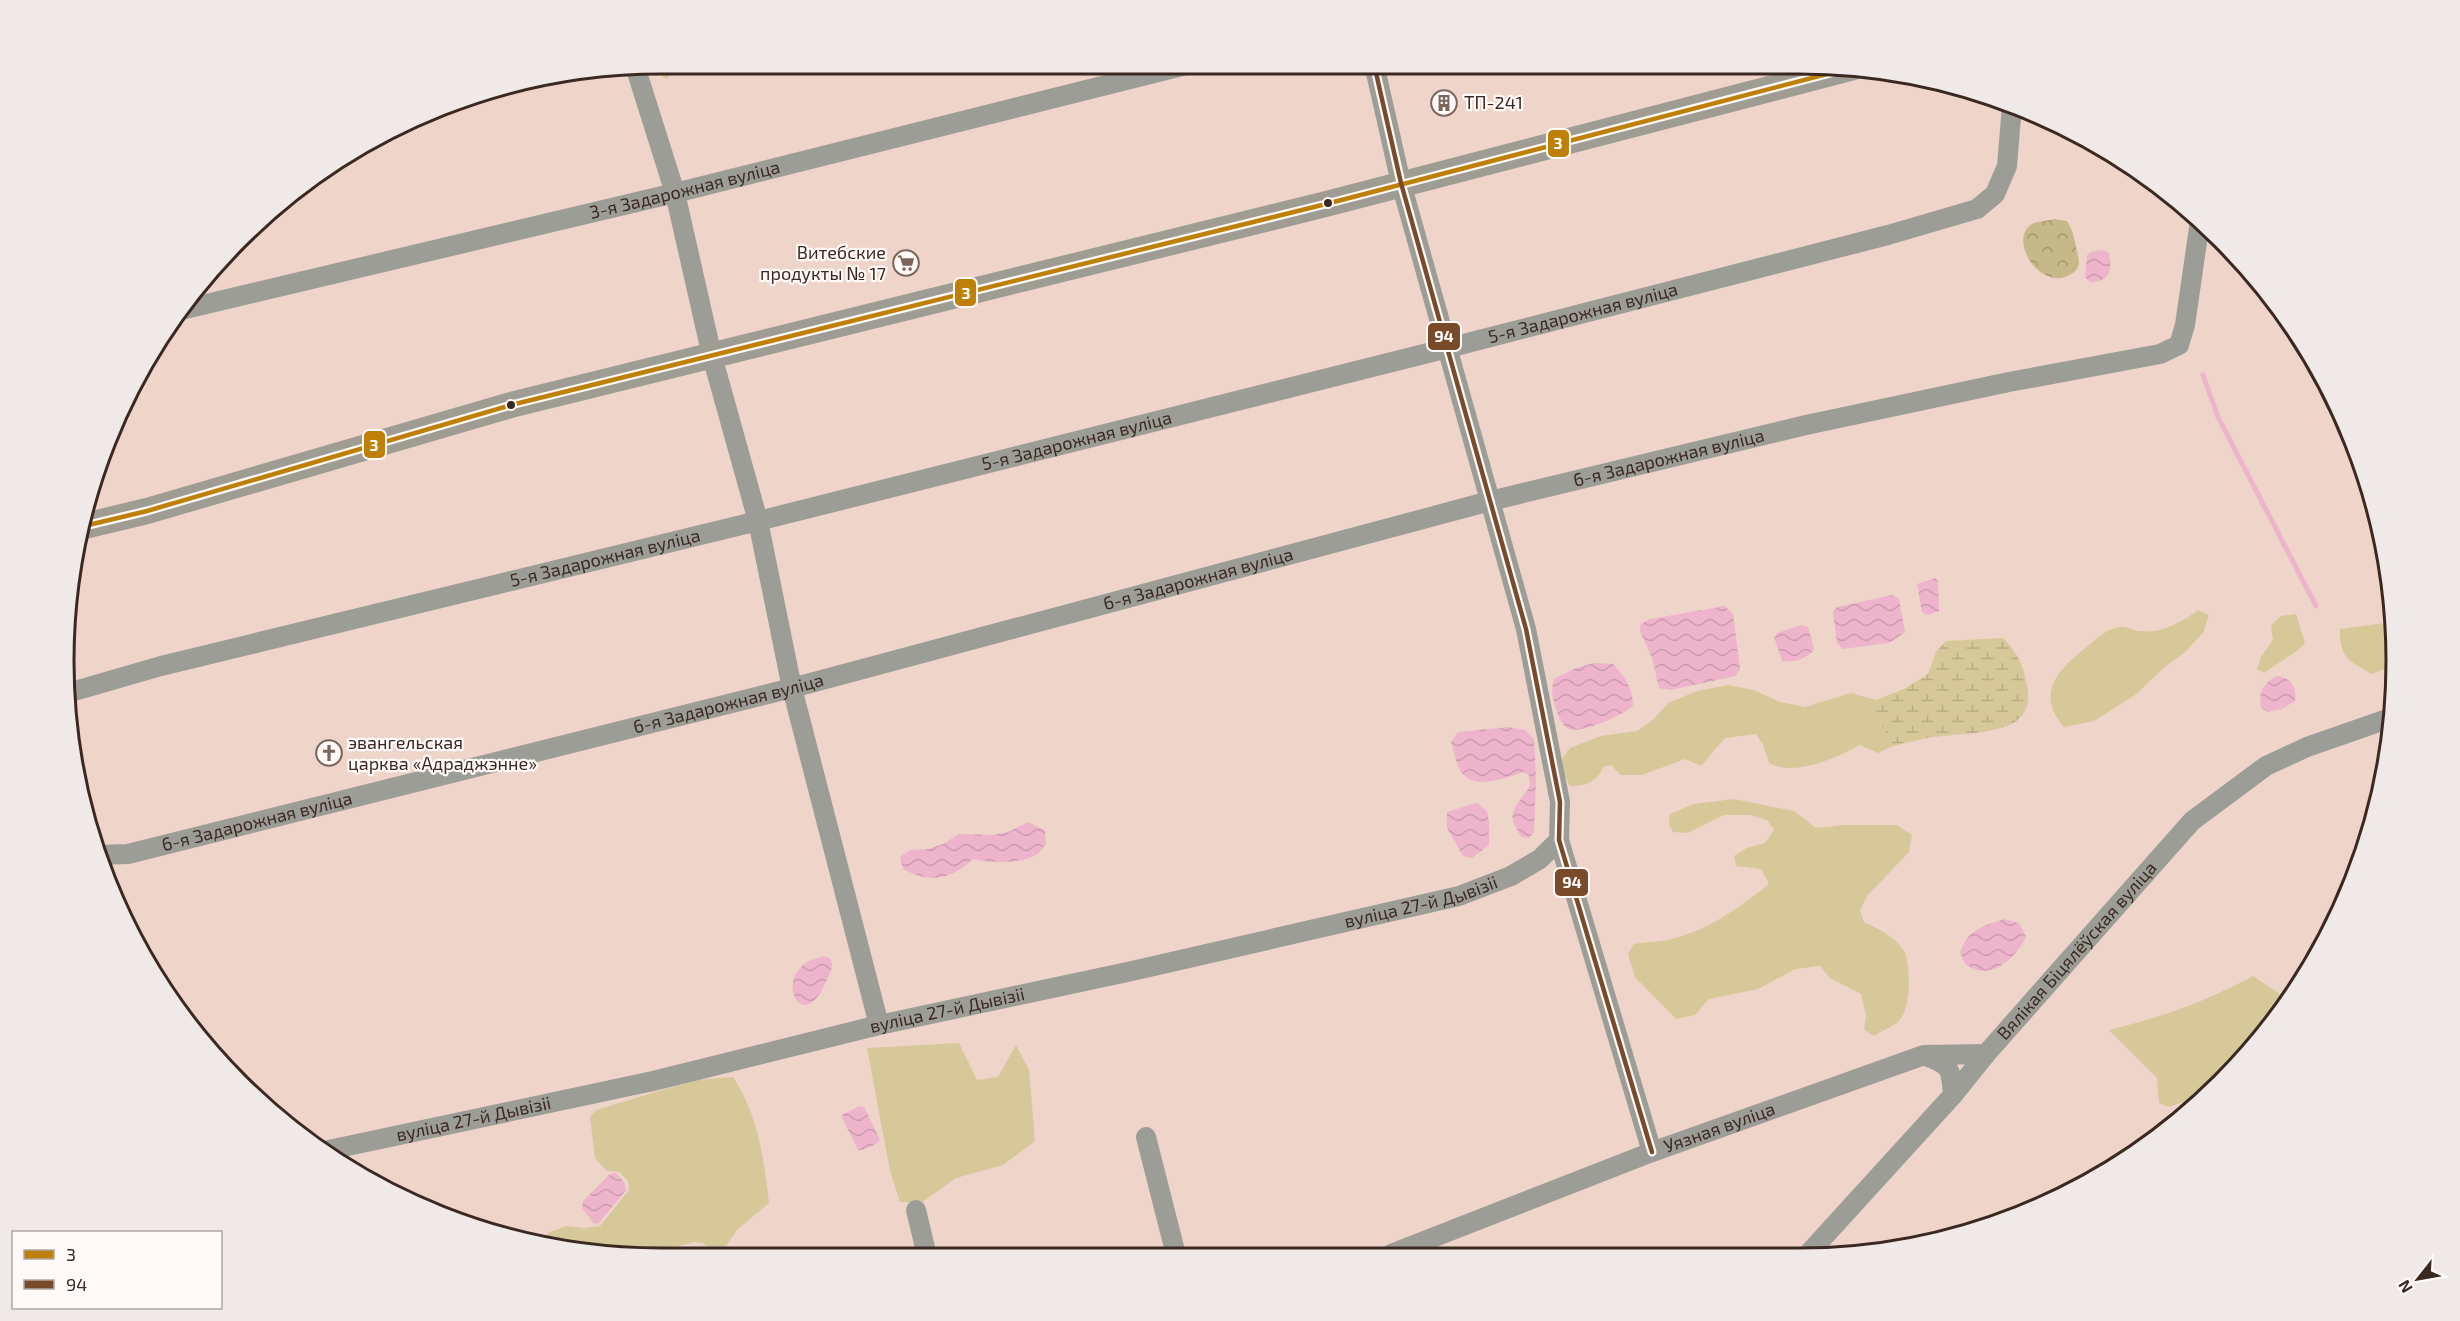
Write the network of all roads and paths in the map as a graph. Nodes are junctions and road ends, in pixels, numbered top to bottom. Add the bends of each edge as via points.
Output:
1 (1150, 74) edge
2 (1376, 74) edge
3 (638, 75) edge
4 (1824, 75) edge
5 (2011, 113) edge
6 (1401, 183) junction
7 (675, 193) junction
8 (2199, 230) edge
9 (192, 308) edge
10 (1448, 348) junction
11 (712, 356) junction
12 (1490, 501) junction
13 (758, 521) junction
14 (90, 525) edge
15 (792, 688) junction
16 (75, 691) edge
17 (2383, 721) edge
18 (1558, 840) junction
19 (107, 855) edge
20 (879, 1025) junction
21 (1986, 1054) junction
22 (1924, 1055) junction
23 (1953, 1095) junction
24 (1146, 1137) dead end
25 (335, 1150) edge
26 (1652, 1152) junction
27 (916, 1210) dead end
28 (1814, 1247) edge
29 (925, 1248) edge
30 (1174, 1248) edge
31 (1406, 1248) edge

1 - 7 street, 3-я Задарожная вуліца
2 - 6 street
3 - 7 street
4 - 6 main road
5 - 10 street, 5-я Задарожная вуліца via 2007,166 1995,194 1977,209 1888,236
6 - 10 street
6 - 11 main road
7 - 9 street, 3-я Задарожная вуліца
7 - 11 street
8 - 12 street, 6-я Задарожная вуліца via 2179,345 2160,354 1806,425
10 - 12 street
10 - 13 street, 5-я Задарожная вуліца
11 - 13 street
11 - 14 main road via 511,405
12 - 15 street, 6-я Задарожная вуліца
12 - 18 street via 1528,641 1560,802
13 - 15 street
13 - 16 street, 5-я Задарожная вуліца
15 - 19 street, 6-я Задарожная вуліца via 128,854
15 - 20 street
17 - 21 street, Вялікая Біцялёўская вуліца via 2266,766 2192,821
18 - 20 street, вуліца 27-й Дывізіі via 1540,859 1511,876 1459,896
18 - 26 street
20 - 25 street, вуліца 27-й Дывізіі via 652,1081
21 - 22 street, Уязная вуліца
21 - 23 street, Вялікая Біцялёўская вуліца
22 - 23 street via 1943,1062 1952,1072
22 - 26 street, Уязная вуліца
23 - 28 street, Вялікая Біцялёўская вуліца
24 - 30 street
26 - 31 street, Уязная вуліца
27 - 29 street

